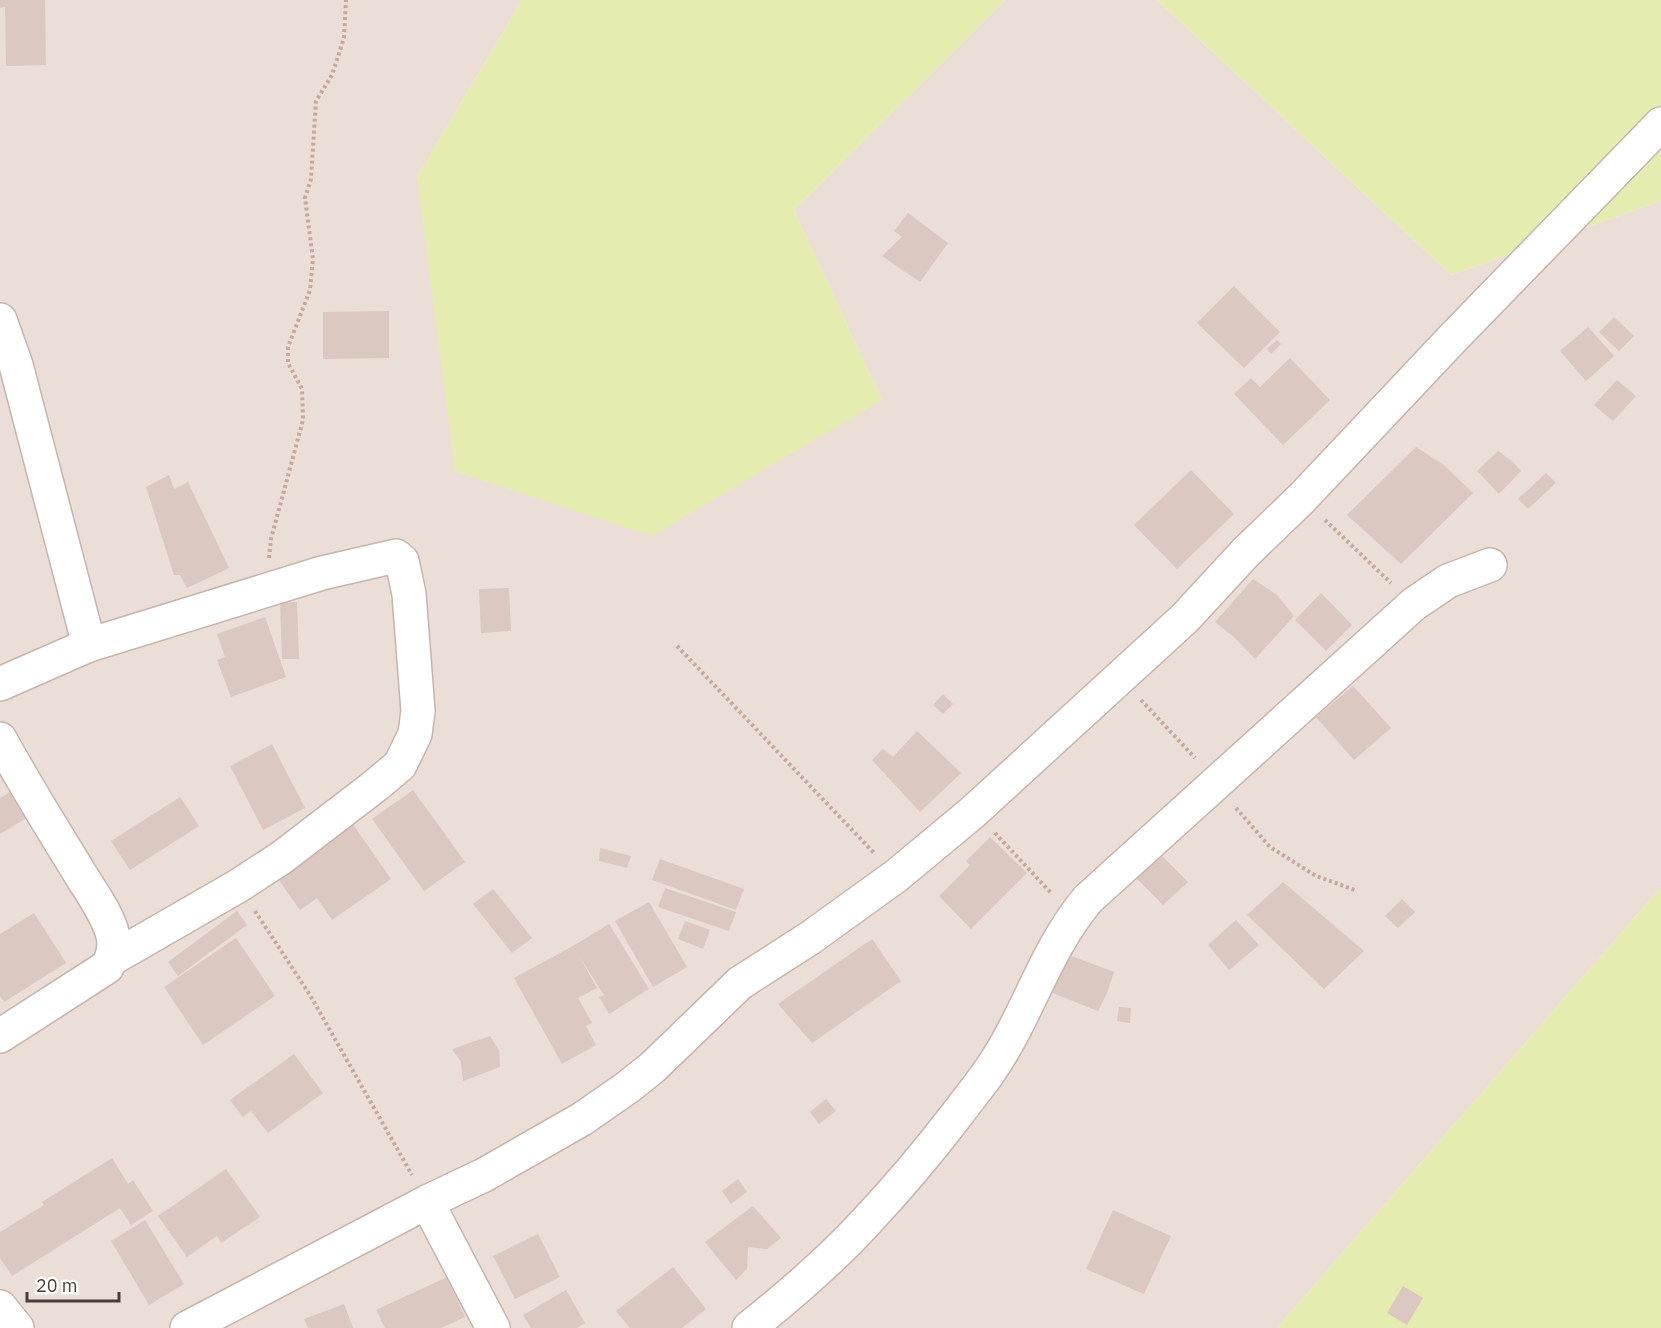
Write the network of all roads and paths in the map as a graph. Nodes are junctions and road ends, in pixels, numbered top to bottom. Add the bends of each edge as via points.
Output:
1 (346, 0) edge
2 (1661, 124) edge
3 (0, 320) edge
4 (1302, 498) junction
5 (1490, 565) dead end
6 (267, 590) junction
7 (1414, 604) junction
8 (89, 645) junction
9 (677, 646) dead end
10 (0, 684) edge
11 (0, 739) edge
12 (973, 812) junction
13 (896, 876) junction
14 (238, 886) junction
15 (1073, 916) junction
16 (113, 958) junction
17 (0, 1036) edge
18 (427, 1202) junction
19 (0, 1306) edge
20 (17, 1328) edge
21 (187, 1328) edge
22 (493, 1328) edge
23 (749, 1328) edge

1 - 6 path via 344,39 333,75 316,101 311,179 305,198 313,259 309,290 288,347 288,363 302,389 303,420 271,539
2 - 4 street
3 - 8 street via 16,364
4 - 7 path
4 - 12 street via 1185,618
5 - 7 street via 1448,581
6 - 8 street
6 - 14 street via 374,560 396,555 400,558 408,594 418,711 415,734 400,765 281,858
7 - 15 street
8 - 10 street
9 - 13 path
11 - 16 street via 106,919 114,943
12 - 13 street
12 - 15 path
13 - 18 street via 740,983 653,1067 582,1119
14 - 16 street
14 - 18 path via 310,995
15 - 23 street via 992,1068 930,1150 863,1226
16 - 17 street via 107,967
18 - 21 street
18 - 22 street
19 - 20 street

